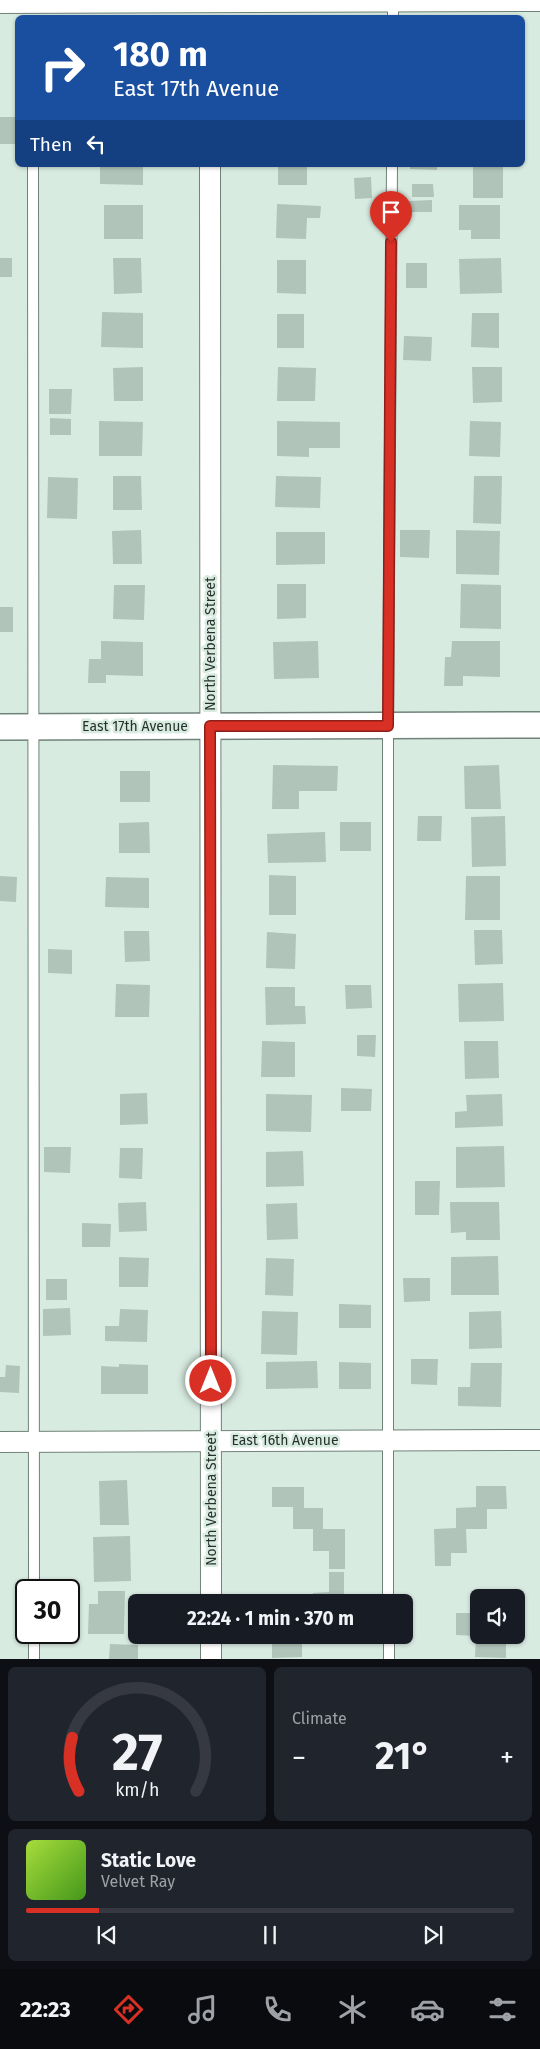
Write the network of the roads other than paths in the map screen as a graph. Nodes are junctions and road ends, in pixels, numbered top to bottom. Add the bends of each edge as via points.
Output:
1 (540, 1) edge
2 (0, 3) edge
3 (393, 6) edge
4 (33, 7) edge
5 (211, 7) edge
6 (33, 167) edge
7 (210, 167) edge
8 (392, 167) edge
9 (540, 725) edge
10 (0, 726) edge
11 (33, 726) junction
12 (210, 726) junction
13 (388, 726) junction
14 (212, 1440) junction
15 (388, 1440) junction
16 (540, 1440) edge
17 (0, 1442) edge
18 (34, 1442) junction
19 (34, 1579) edge
20 (212, 1594) edge
21 (388, 1594) edge
22 (34, 1644) edge
23 (211, 1644) edge
24 (388, 1644) edge
25 (34, 1659) edge
26 (211, 1659) edge
27 (389, 1659) edge

1 - 3 street
2 - 4 street
3 - 5 street
4 - 5 street
6 - 11 lane
7 - 12 street, North Verbena Street
8 - 13 lane
9 - 13 street, East 17th Avenue
10 - 11 street, East 17th Avenue
11 - 12 street, East 17th Avenue
11 - 18 lane
12 - 13 street, East 17th Avenue
12 - 14 street, North Verbena Street
13 - 15 lane
14 - 15 street, East 16th Avenue
14 - 18 street, East 16th Avenue
14 - 20 street, North Verbena Street
15 - 16 street, East 16th Avenue
15 - 21 lane
17 - 18 street, East 16th Avenue
18 - 19 lane
22 - 25 lane
23 - 26 street
24 - 27 lane

